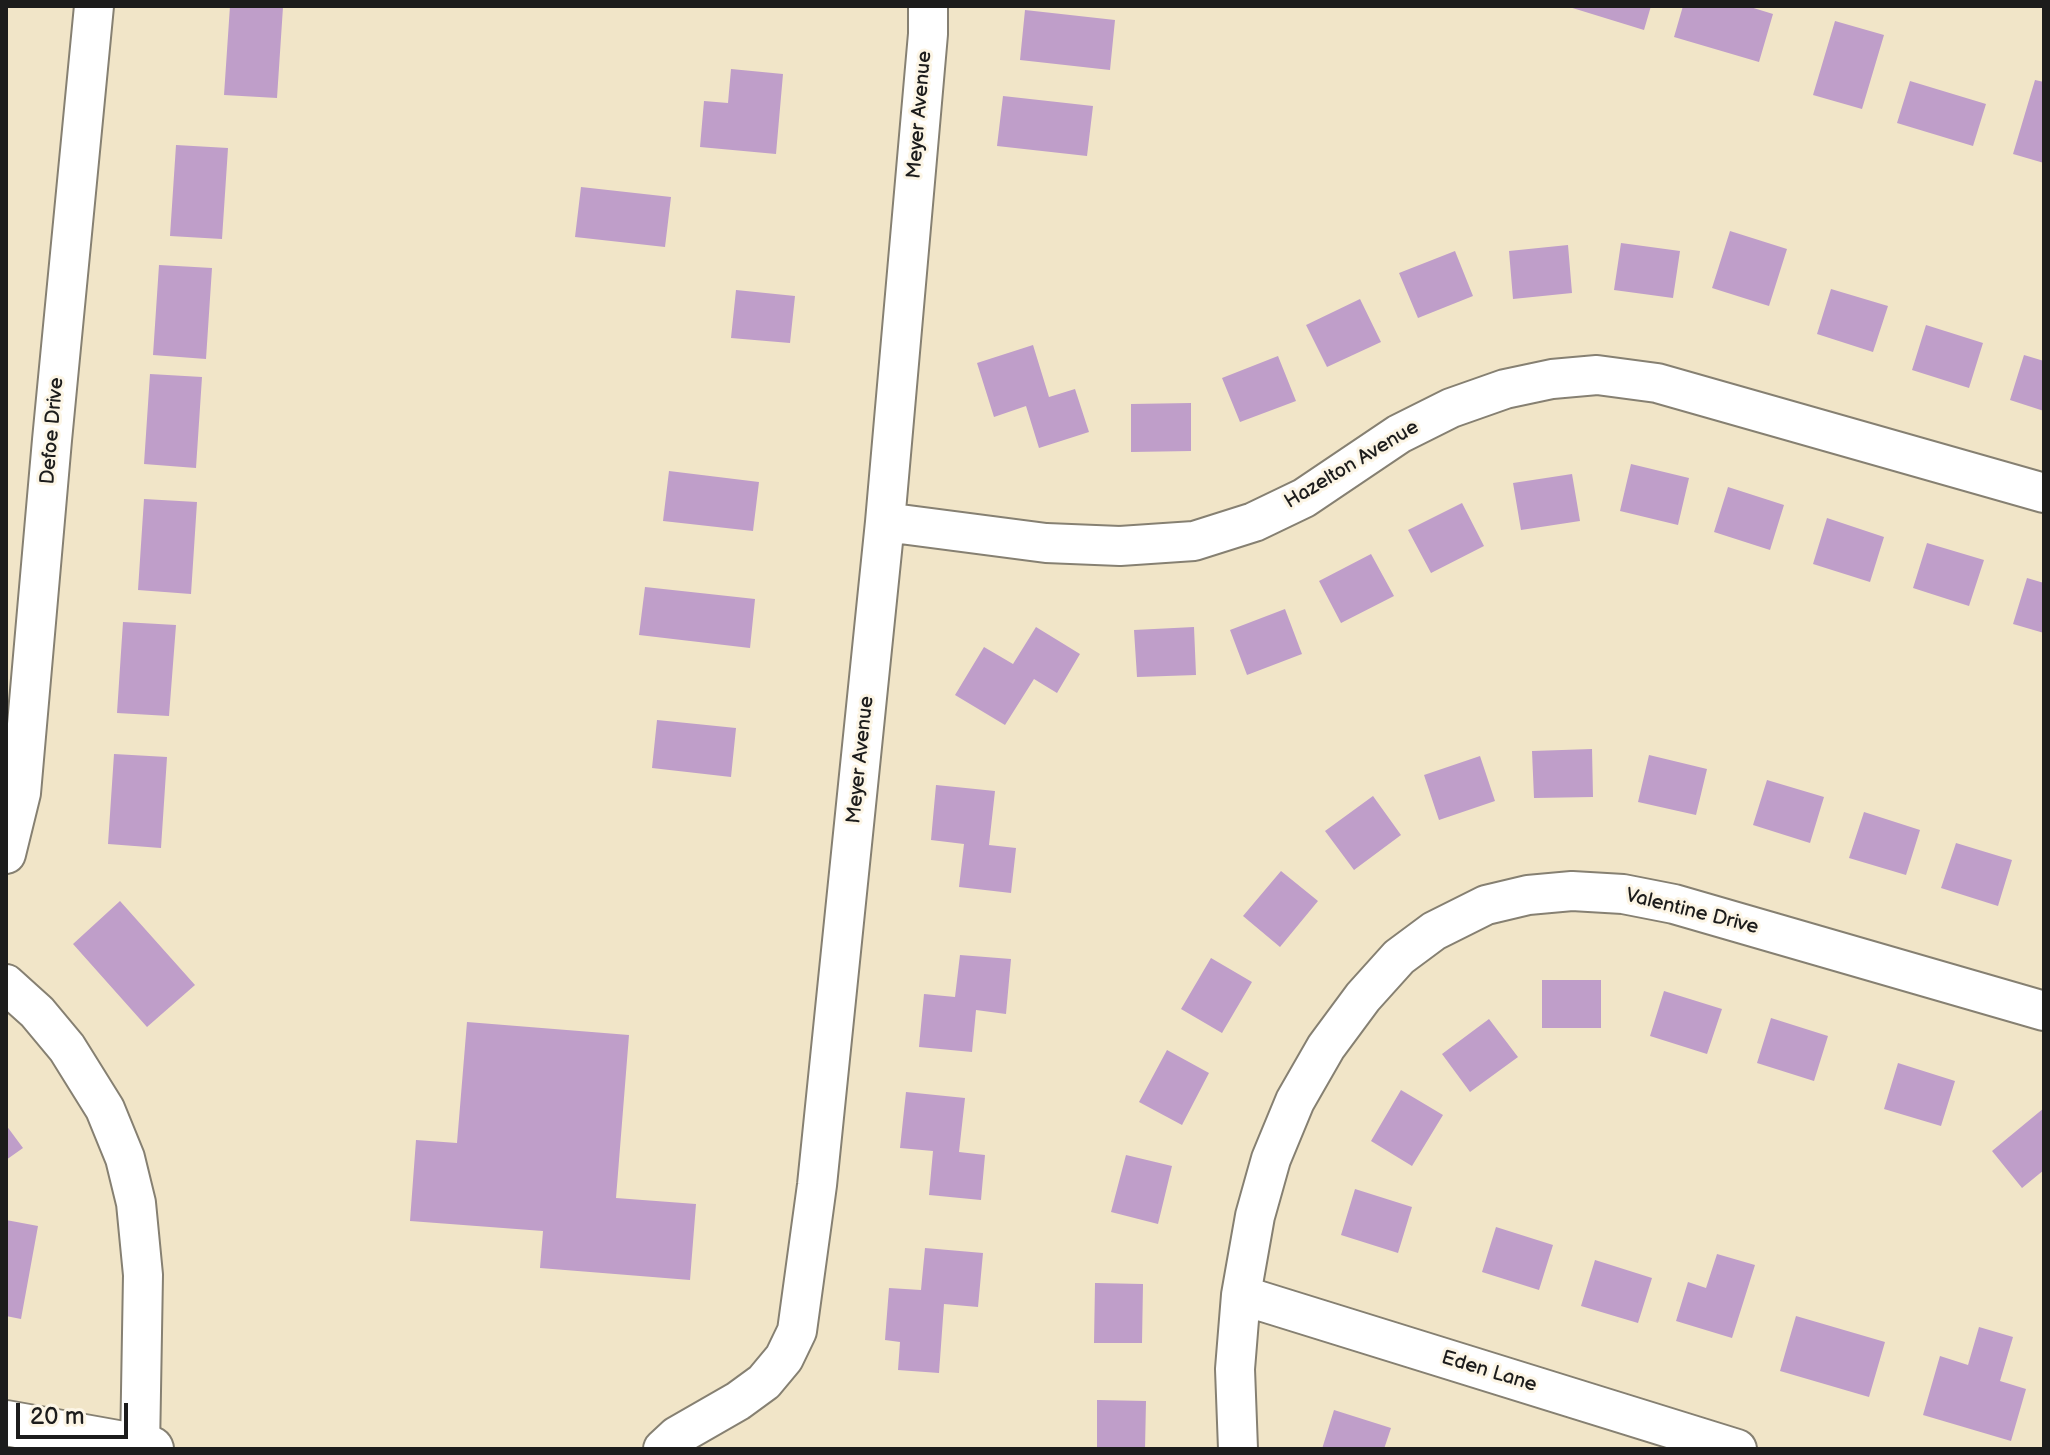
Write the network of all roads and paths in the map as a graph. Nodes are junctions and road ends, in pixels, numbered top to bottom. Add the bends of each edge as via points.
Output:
1 (94, 6) edge
2 (928, 6) edge
3 (2044, 493) edge
4 (885, 522) junction
5 (6, 854) edge
6 (6, 984) edge
7 (2044, 1011) edge
8 (1241, 1295) junction
9 (6, 1423) edge
10 (143, 1448) edge
11 (663, 1449) edge
12 (1238, 1449) edge
13 (1737, 1449) edge

1 - 5 street, Defoe Drive via 21,793
2 - 4 street, Meyer Avenue
3 - 4 street, Hazelton Avenue via 1657,383 1597,375 1505,389 1451,408 1399,434 1304,498 1254,522 1194,541 1046,543
4 - 11 street, Meyer Avenue via 817,1185 797,1331 764,1382
6 - 10 street via 67,1048 105,1109 125,1158 136,1203 143,1275
7 - 8 street, Valentine Drive via 1674,904 1623,894 1572,891 1486,905 1434,931 1399,957 1326,1047 1295,1101 1271,1159
8 - 12 street, Valentine Drive via 1235,1369
8 - 13 street, Eden Lane
9 - 10 street

